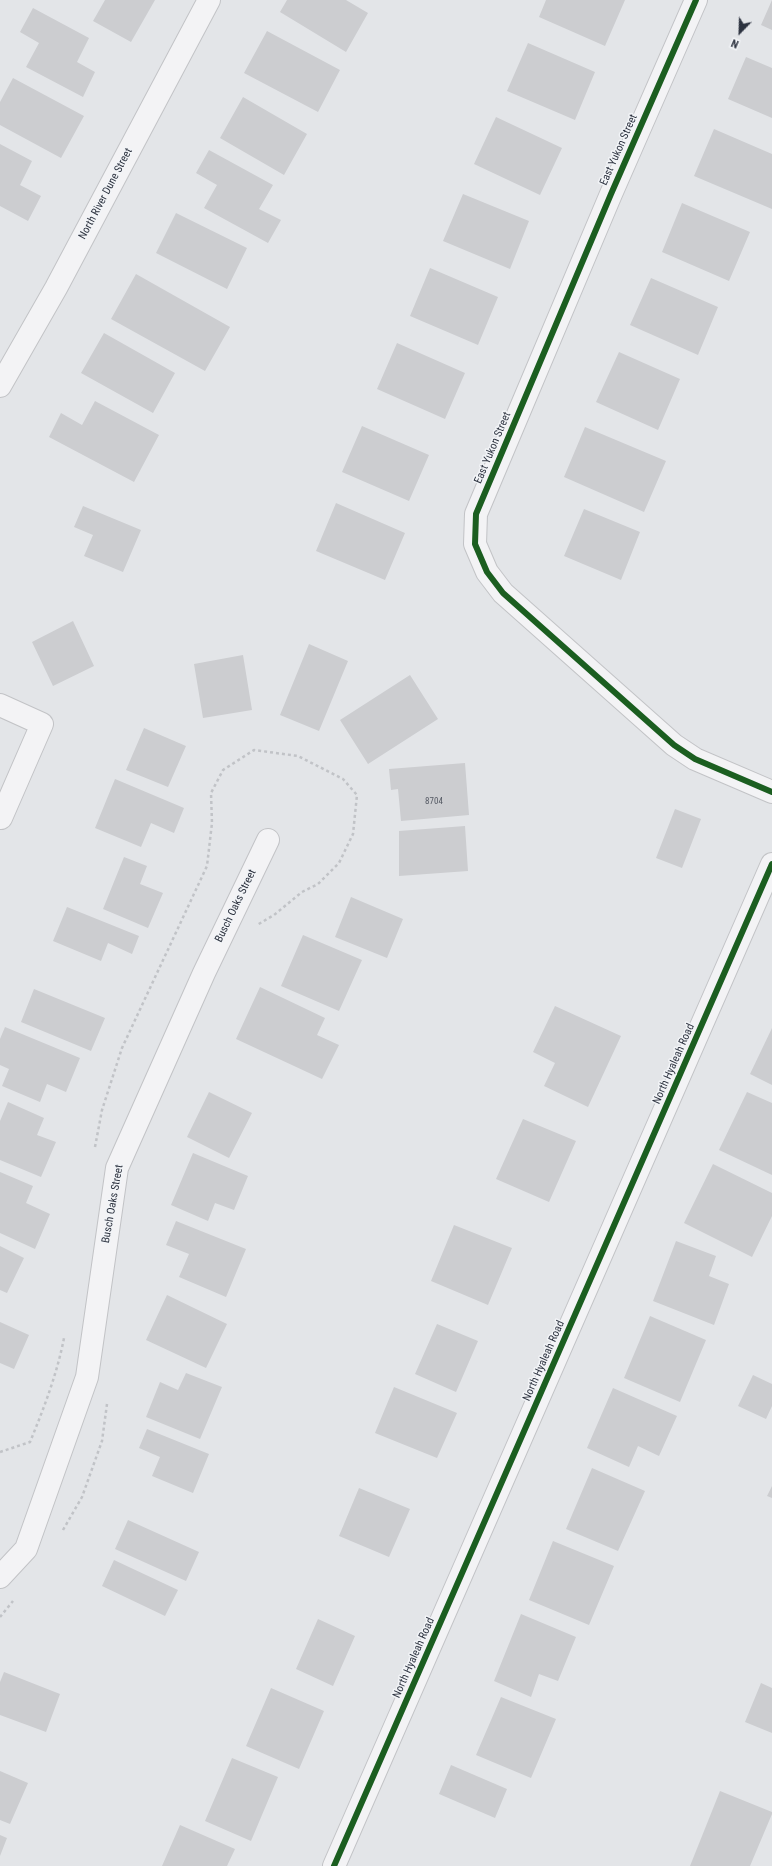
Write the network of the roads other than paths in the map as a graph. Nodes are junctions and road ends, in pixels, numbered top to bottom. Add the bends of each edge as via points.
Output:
1 (208, 0) edge
2 (696, 0) edge
3 (0, 386) edge
4 (0, 705) edge
5 (772, 792) edge
6 (0, 818) edge
7 (268, 840) dead end
8 (772, 864) edge
9 (0, 1577) edge
10 (334, 1866) edge

1 - 3 street, North River Dune Street via 56,288
2 - 5 street, East Yukon Street via 476,514 475,544 487,572 503,593 674,744 695,759
4 - 6 street via 42,724
7 - 9 street, Busch Oaks Street via 204,973 117,1168 87,1377 26,1549
8 - 10 street, North Hyaleah Road

